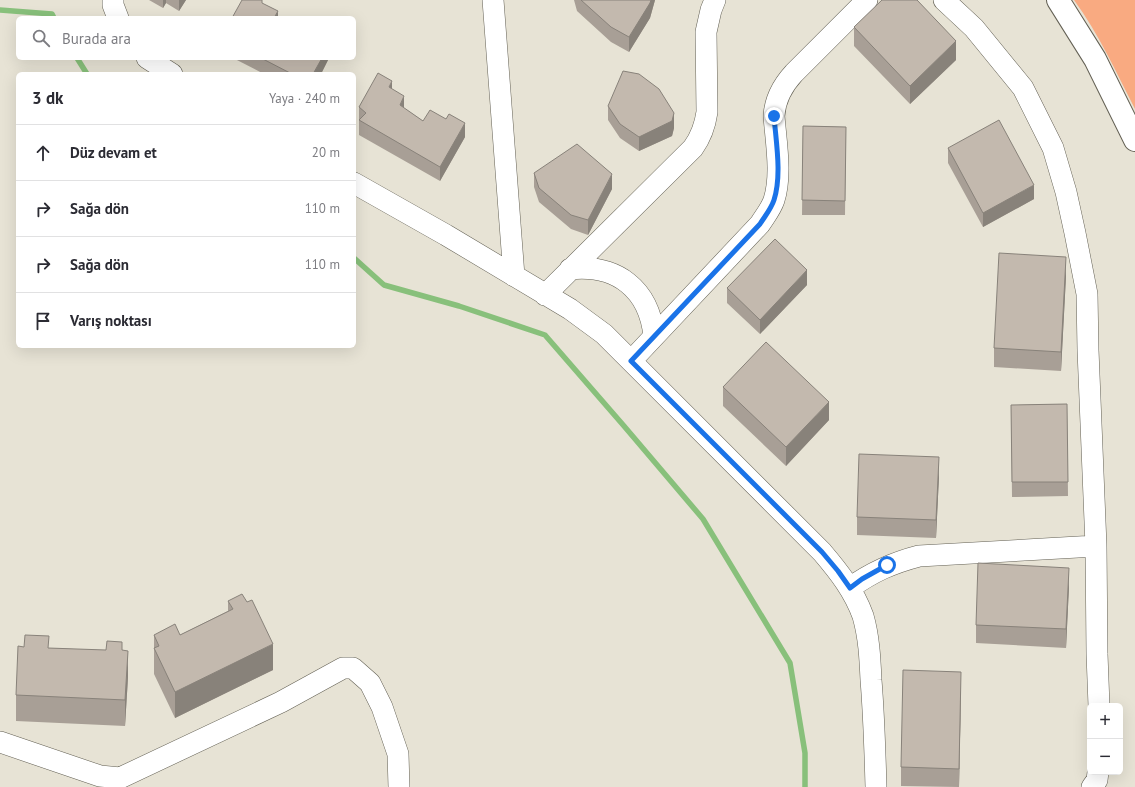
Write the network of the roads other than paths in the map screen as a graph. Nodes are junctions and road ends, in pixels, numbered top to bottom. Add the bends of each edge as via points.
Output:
1 (112, 0) edge
2 (493, 0) edge
3 (715, 0) edge
4 (867, 0) edge
5 (944, 0) edge
6 (1058, 0) edge
7 (117, 16) edge
8 (150, 60) edge
9 (169, 72) edge
10 (1135, 140) edge
11 (356, 184) edge
12 (570, 269) junction
13 (514, 276) junction
14 (545, 295) junction
15 (654, 336) junction
16 (631, 361) junction
17 (1096, 546) junction
18 (850, 588) junction
19 (1099, 703) edge
20 (0, 742) edge
21 (1098, 775) edge
22 (399, 787) edge
23 (876, 787) edge
24 (1092, 787) edge

1 - 7 street
2 - 13 street
3 - 12 street via 706,32 708,112 700,138 693,148
4 - 15 street via 786,81 780,91 774,116 777,189 768,213
5 - 17 street via 974,28 1023,88 1053,148 1066,192 1087,294
6 - 10 highway via 1095,59
8 - 9 street
11 - 13 street
12 - 14 street
12 - 15 street via 595,268 607,271 628,283 637,292 649,312
13 - 14 street
14 - 16 street via 604,334
15 - 16 street
16 - 18 street via 822,552
17 - 18 street via 919,556 887,565
17 - 19 street
18 - 23 street via 868,639
20 - 22 street via 100,776 120,778 281,702 343,668 354,668 370,683 382,707 398,754
21 - 24 street

